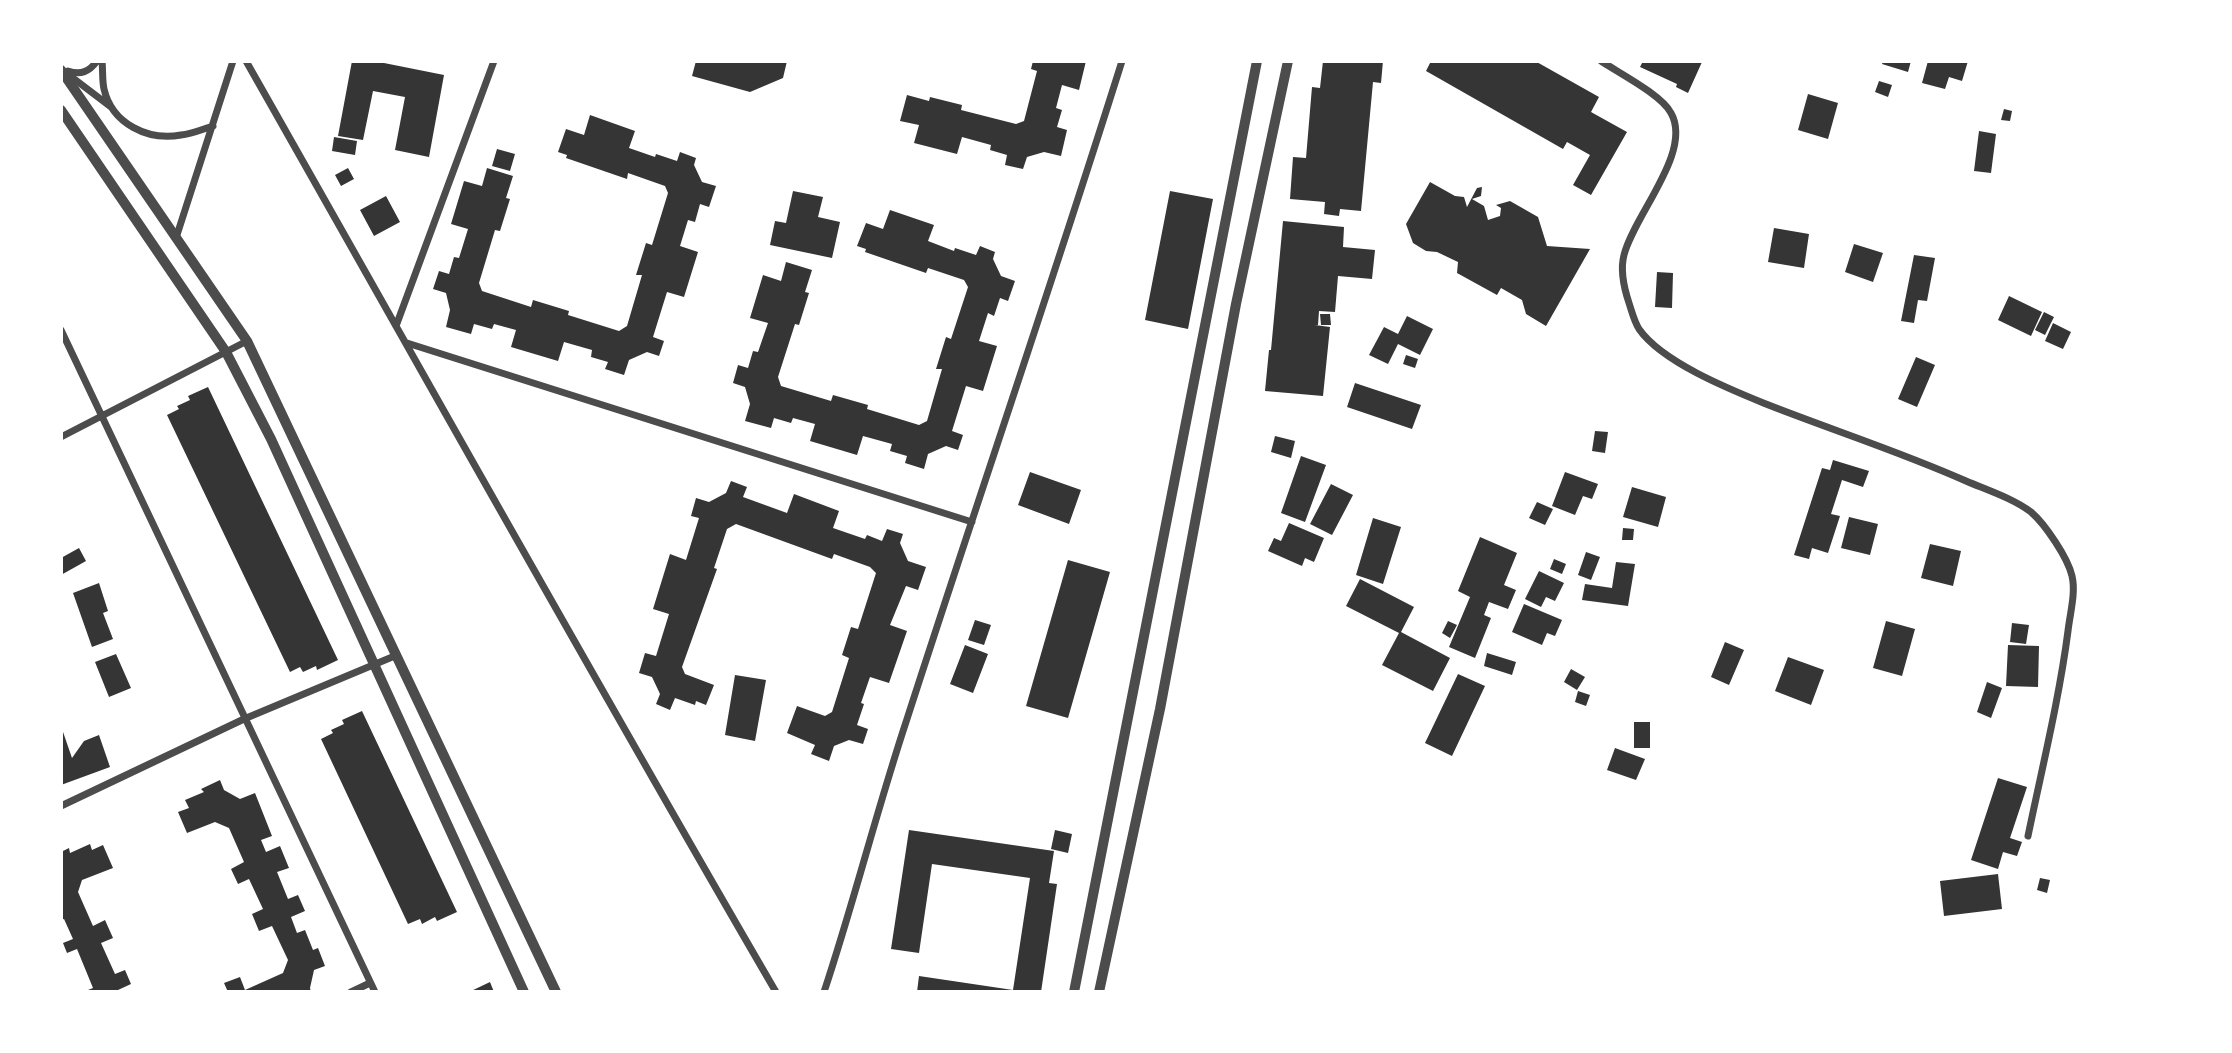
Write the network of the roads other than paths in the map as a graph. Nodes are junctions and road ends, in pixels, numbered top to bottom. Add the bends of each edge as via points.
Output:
1 (100, 61) edge
2 (233, 61) edge
3 (246, 61) edge
4 (494, 61) edge
5 (1122, 61) edge
6 (1257, 61) edge
7 (1288, 61) edge
8 (1601, 61) edge
9 (61, 70) edge
10 (112, 107) junction
11 (61, 110) edge
12 (213, 126) junction
13 (176, 238) junction
14 (396, 326) junction
15 (61, 330) edge
16 (247, 341) junction
17 (406, 343) junction
18 (226, 352) junction
19 (103, 416) junction
20 (61, 437) edge
21 (972, 522) junction
22 (397, 655) junction
23 (374, 665) junction
24 (244, 719) junction
25 (61, 806) edge
26 (2028, 836) dead end
27 (370, 983) junction
28 (351, 992) edge
29 (375, 992) edge
30 (524, 992) edge
31 (556, 992) edge
32 (776, 992) edge
33 (824, 992) edge
34 (1074, 992) edge
35 (1099, 992) edge

1 - 9 street via 78,74
1 - 10 street
2 - 12 street
3 - 14 street
4 - 14 street
5 - 21 street
6 - 34 street
7 - 35 street
8 - 26 street via 1662,101 1676,123 1674,152 1623,260 1628,300 1649,341 1718,385 2022,506 2042,523 2068,566 2074,589 2064,662
9 - 10 street
9 - 13 street
10 - 12 street via 134,128 155,136 182,135
11 - 18 street
12 - 13 street
13 - 16 street
14 - 17 street
15 - 19 street
16 - 18 street
16 - 22 street
17 - 21 street
17 - 32 street
18 - 19 street
18 - 23 street
19 - 20 street
19 - 24 street
21 - 33 street
22 - 23 street
22 - 31 street
23 - 24 street
23 - 30 street
24 - 25 street
24 - 27 street
27 - 28 street
27 - 29 street

